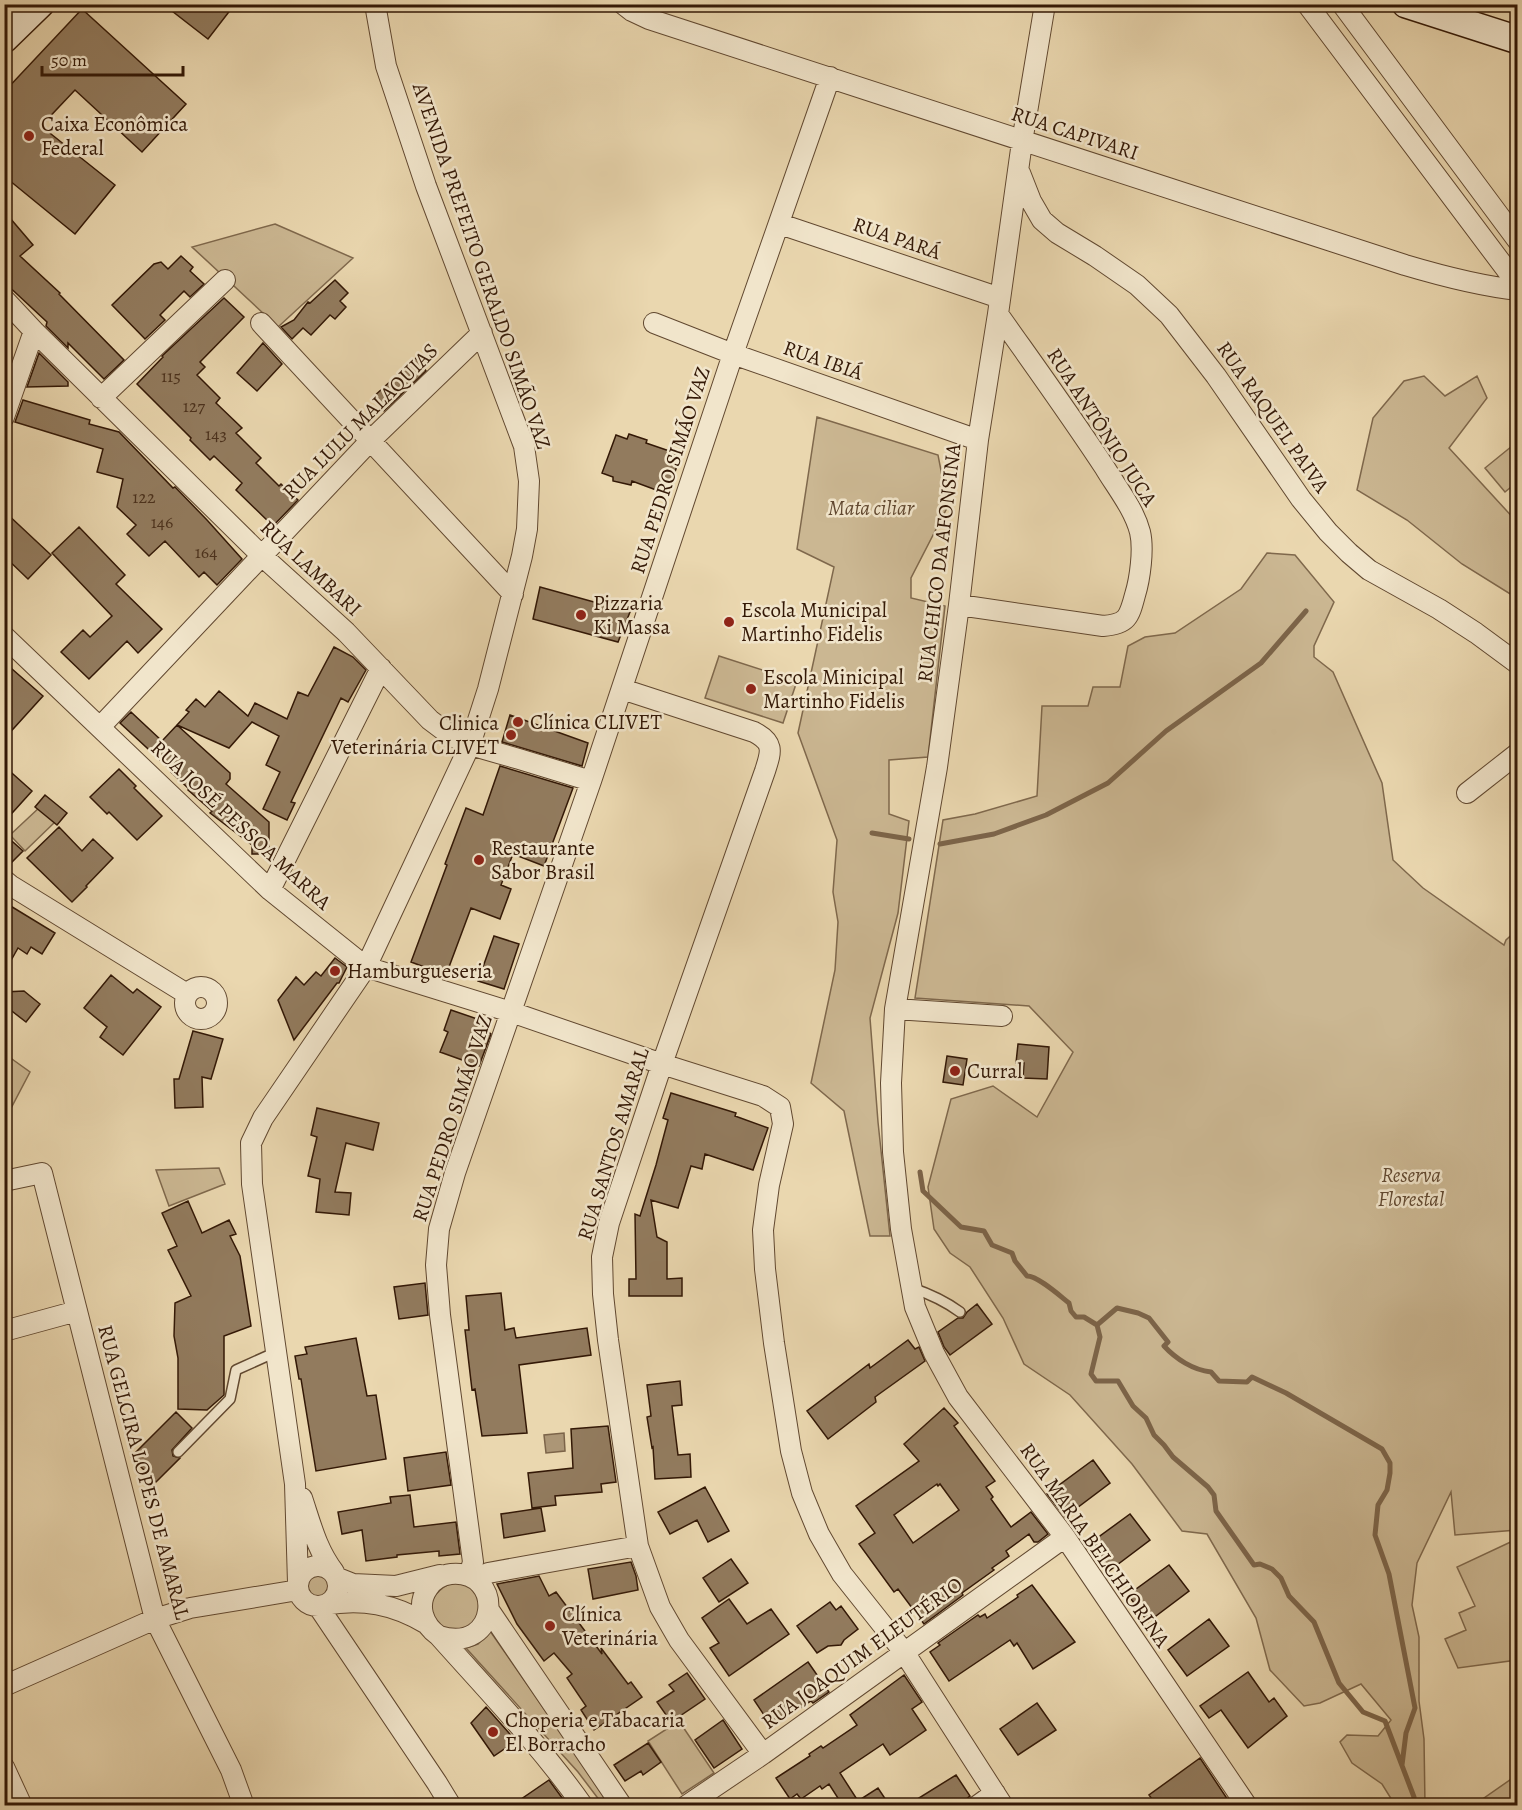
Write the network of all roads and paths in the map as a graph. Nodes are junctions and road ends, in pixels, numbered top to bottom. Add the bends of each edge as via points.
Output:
1 (40, 4) edge
2 (375, 4) edge
3 (623, 4) edge
4 (1045, 4) edge
5 (1307, 4) edge
6 (1342, 4) edge
7 (1406, 4) edge
8 (4, 39) edge
9 (1518, 40) edge
10 (830, 77) junction
11 (1022, 142) junction
12 (1019, 170) junction
13 (780, 224) junction
14 (1518, 240) edge
15 (225, 280) dead end
16 (1518, 285) edge
17 (1518, 290) edge
18 (4, 299) edge
19 (999, 306) junction
20 (261, 323) dead end
21 (654, 323) dead end
22 (34, 332) junction
23 (482, 333) junction
24 (733, 354) junction
25 (101, 398) junction
26 (4, 417) edge
27 (371, 440) junction
28 (978, 440) junction
29 (261, 555) junction
30 (513, 594) junction
31 (959, 605) junction
32 (4, 636) edge
33 (1518, 664) edge
34 (381, 668) junction
35 (622, 689) junction
36 (99, 727) junction
37 (470, 745) junction
38 (1518, 753) edge
39 (591, 781) junction
40 (1467, 793) dead end
41 (4, 880) edge
42 (270, 890) junction
43 (366, 967) junction
44 (187, 994) dead end
45 (896, 1009) junction
46 (511, 1012) junction
47 (1002, 1016) dead end
48 (662, 1064) junction
49 (4, 1181) edge
50 (914, 1297) junction
51 (77, 1311) junction
52 (960, 1312) dead end
53 (4, 1331) edge
54 (276, 1352) junction
55 (178, 1452) dead end
56 (294, 1479) junction
57 (1065, 1537) junction
58 (638, 1546) junction
59 (447, 1574) junction
60 (336, 1575) junction
61 (473, 1579) junction
62 (298, 1587) junction
63 (321, 1606) junction
64 (489, 1610) junction
65 (154, 1619) junction
66 (433, 1630) junction
67 (904, 1652) junction
68 (4, 1686) edge
69 (763, 1754) junction
70 (4, 1767) edge
71 (999, 1799) edge
72 (21, 1806) edge
73 (244, 1806) edge
74 (451, 1806) edge
75 (583, 1806) edge
76 (621, 1806) edge
77 (686, 1806) edge
78 (977, 1806) edge
79 (1247, 1806) edge

1 - 8 main road
2 - 23 street, AVENIDA PREFEITO GERALDO SIMÃO VAZ via 386,66
3 - 10 street, RUA CAPIVARI via 650,19
4 - 11 street, RUA CHICO DA AFONSINA
5 - 16 street
6 - 14 street
7 - 9 main road
10 - 11 street, RUA CAPIVARI
10 - 13 street, RUA PEDRO SIMÃO VAZ
11 - 12 street, RUA CHICO DA AFONSINA
11 - 17 street, RUA CAPIVARI via 1455,280
12 - 19 street, RUA CHICO DA AFONSINA
12 - 33 street, RUA RAQUEL PAIVA via 1042,220 1137,285 1169,315 1301,499 1349,553
13 - 19 street, RUA PARÁ
13 - 24 street, RUA PEDRO SIMÃO VAZ
15 - 25 street
18 - 22 street
19 - 28 street, RUA CHICO DA AFONSINA
19 - 31 street, RUA ANTÔNIO JUCA via 1125,500 1140,533 1142,548 1137,590 1125,620 1103,626
20 - 27 street
21 - 24 street, RUA IBIÁ
22 - 25 street, RUA LAMBARI
22 - 26 street
23 - 27 street, RUA LULU MALAQUIAS
23 - 30 street, AVENIDA PREFEITO GERALDO SIMÃO VAZ via 524,446 529,481 527,529
24 - 28 street, RUA IBIÁ
24 - 35 street, RUA PEDRO SIMÃO VAZ
25 - 29 street, RUA LAMBARI
27 - 29 street, RUA LULU MALAQUIAS
27 - 30 street
28 - 31 street, RUA CHICO DA AFONSINA
29 - 34 street, RUA LAMBARI
29 - 36 street, RUA LULU MALAQUIAS
30 - 37 street, AVENIDA PREFEITO GERALDO SIMÃO VAZ
31 - 45 street, RUA CHICO DA AFONSINA via 937,767
32 - 36 street, RUA JOSÉ PESSOA MARRA
34 - 37 street, RUA LAMBARI via 430,720
34 - 42 street
35 - 39 street, RUA PEDRO SIMÃO VAZ
35 - 48 street, RUA SANTOS AMARAL via 754,732 768,742 770,755
36 - 42 street, RUA JOSÉ PESSOA MARRA
37 - 39 street, RUA LAMBARI
37 - 43 street, AVENIDA PREFEITO GERALDO SIMÃO VAZ
38 - 40 street
39 - 46 street, RUA PEDRO SIMÃO VAZ
41 - 44 street
42 - 43 street, RUA JOSÉ PESSOA MARRA
43 - 46 street, RUA JOSÉ PESSOA MARRA
43 - 54 street, AVENIDA PREFEITO GERALDO SIMÃO VAZ via 263,1118 251,1143 252,1184
45 - 47 street
45 - 50 street, RUA CHICO DA AFONSINA via 891,1083 893,1152 901,1229
46 - 48 street, RUA JOSÉ PESSOA MARRA
46 - 61 street, RUA PEDRO SIMÃO VAZ via 455,1173 439,1229 436,1265
48 - 58 street, RUA SANTOS AMARAL via 609,1223 602,1257 608,1340
48 - 67 street, RUA JOSÉ PESSOA MARRA via 763,1096 780,1107 783,1124 763,1230 774,1343 791,1451 802,1493 819,1534 842,1574
49 - 51 street, RUA GELCIRA LOPES DE AMARAL via 42,1173
50 - 52 lane via 930,1294
50 - 57 street, RUA MARIA BELCHIORINA via 934,1353 958,1397
51 - 53 street
51 - 65 street, RUA GELCIRA LOPES DE AMARAL
54 - 55 lane via 236,1370 230,1399
54 - 56 street, AVENIDA PREFEITO GERALDO SIMÃO VAZ
56 - 60 street via 315,1541
56 - 62 street
57 - 67 street, RUA JOAQUIM ELEUTÉRIO
57 - 79 street, RUA MARIA BELCHIORINA
58 - 61 street
58 - 69 street, RUA SANTOS AMARAL via 660,1607
59 - 60 street via 396,1586 353,1584
59 - 61 street via 459,1573
59 - 66 street via 437,1578 424,1594 423,1615
60 - 62 street via 315,1565 300,1577
60 - 63 street via 339,1585 335,1598
61 - 64 street via 485,1590
62 - 63 street via 305,1602
62 - 65 street
63 - 66 street via 367,1602 416,1617
63 - 74 street
64 - 66 street via 480,1629 461,1640
64 - 76 street
65 - 68 street
65 - 73 street, RUA GELCIRA LOPES DE AMARAL via 231,1770
66 - 75 street via 563,1777
67 - 69 street, RUA JOAQUIM ELEUTÉRIO
67 - 71 street
69 - 77 street, RUA JOAQUIM ELEUTÉRIO
70 - 72 street
71 - 78 street

